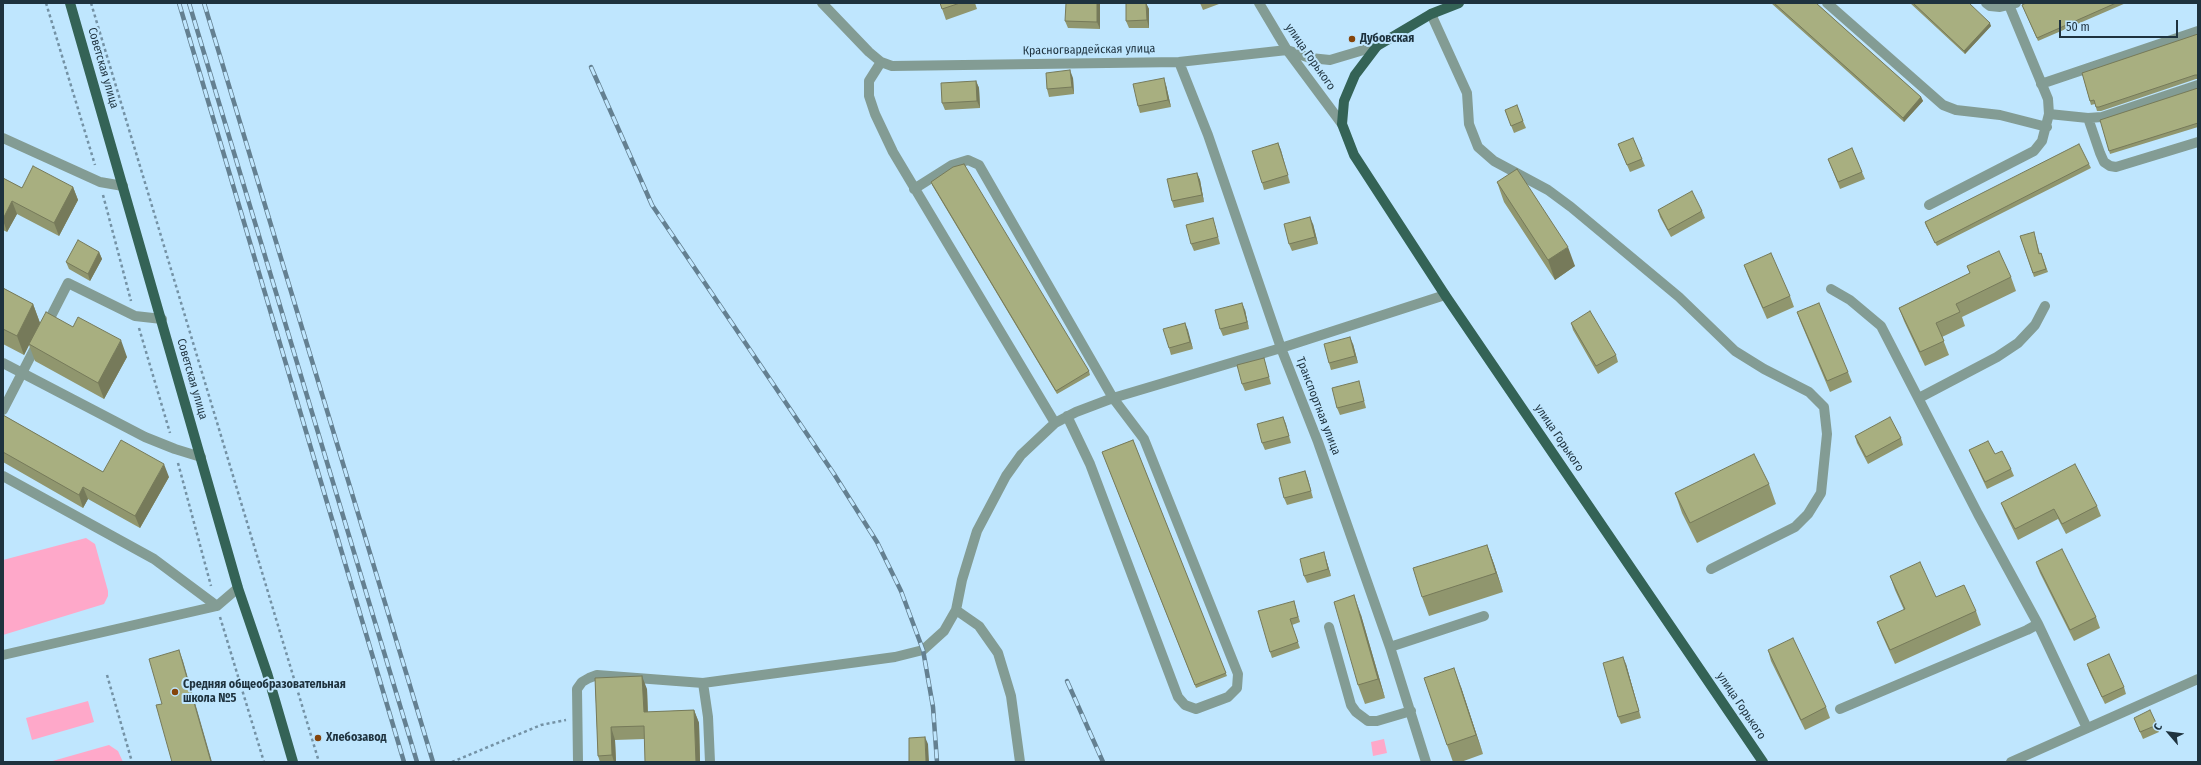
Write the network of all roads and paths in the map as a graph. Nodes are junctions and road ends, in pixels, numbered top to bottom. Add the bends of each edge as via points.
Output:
1 (46, 3) edge
2 (70, 3) edge
3 (91, 3) edge
4 (822, 3) edge
5 (1259, 3) edge
6 (1459, 3) edge
7 (1827, 3) edge
8 (1986, 3) edge
9 (2012, 4) edge
10 (1431, 14) junction
11 (2198, 31) edge
12 (1377, 46) junction
13 (1287, 50) junction
14 (881, 62) junction
15 (1179, 62) junction
16 (2041, 84) junction
17 (2198, 85) edge
18 (2049, 114) junction
19 (2088, 118) junction
20 (1342, 124) junction
21 (2047, 127) junction
22 (3, 138) edge
23 (2198, 142) edge
24 (100, 182) junction
25 (123, 186) junction
26 (914, 189) junction
27 (1929, 205) dead end
28 (1831, 289) dead end
29 (1445, 295) junction
30 (2045, 306) dead end
31 (135, 316) junction
32 (162, 319) junction
33 (1281, 348) junction
34 (3, 363) edge
35 (1113, 398) junction
36 (1919, 398) junction
37 (3, 410) edge
38 (1068, 416) junction
39 (1055, 423) junction
40 (175, 449) junction
41 (200, 456) junction
42 (3, 476) edge
43 (1711, 569) dead end
44 (238, 588) junction
45 (217, 606) junction
46 (956, 610) junction
47 (1484, 616) dead end
48 (2038, 624) junction
49 (1329, 627) dead end
50 (1390, 647) junction
51 (3, 655) edge
52 (107, 676) dead end
53 (2198, 679) edge
54 (703, 682) junction
55 (1840, 709) dead end
56 (1411, 711) junction
57 (577, 718) junction
58 (2086, 728) junction
59 (132, 762) edge
60 (264, 762) edge
61 (293, 762) edge
62 (318, 762) edge
63 (452, 762) edge
64 (578, 762) edge
65 (710, 762) edge
66 (1020, 762) edge
67 (1426, 762) edge
68 (1763, 762) edge
69 (2011, 762) edge

1 - 24 path
2 - 25 main road, Советская улица
3 - 62 path
4 - 14 lane
5 - 13 lane, улица Горького
6 - 10 main road
7 - 21 lane via 1943,105 1956,110 2000,115
8 - 9 lane via 1990,6
9 - 16 lane
10 - 12 main road, улица Горького
10 - 43 lane via 1467,94 1469,124 1478,147 1494,161 1548,190 1571,207 1679,297 1735,351 1809,392 1824,407 1827,434 1821,494 1808,514 1795,527
11 - 16 lane
12 - 13 lane, Красногвардейская улица via 1330,60 1310,58
12 - 20 main road, улица Горького via 1355,75 1344,101
13 - 15 lane, Красногвардейская улица
13 - 20 lane, улица Горького
14 - 15 lane, Красногвардейская улица via 892,66
14 - 26 lane via 869,81 869,96 893,152
15 - 33 lane, Транспортная улица via 1208,135
16 - 18 lane via 2048,99
17 - 19 lane via 2102,117
18 - 19 lane
18 - 21 lane
19 - 23 lane via 2104,162 2110,166 2116,167
20 - 29 main road, улица Горького via 1354,155
21 - 27 lane via 2042,141 2034,151
22 - 24 lane
24 - 25 lane
24 - 31 path
25 - 32 main road, Советская улица
26 - 35 lane via 952,165 968,160 978,164
26 - 39 lane
28 - 36 lane via 1850,300 1881,326
29 - 33 lane
29 - 68 main road, улица Горького
30 - 36 lane via 2035,325 2018,344
31 - 32 lane
31 - 37 lane via 68,283
31 - 40 path
32 - 41 main road, Советская улица
33 - 35 lane
33 - 50 lane, Транспортная улица via 1318,442
34 - 40 lane via 114,422
35 - 38 lane
35 - 38 lane via 1144,440 1238,674 1237,688 1228,697 1196,709 1185,706 1178,697 1090,464
36 - 48 lane
38 - 39 lane
39 - 46 lane via 1021,455 992,501 977,531
40 - 41 lane
40 - 45 path
41 - 44 main road, Советская улица
42 - 45 lane via 154,558
44 - 45 lane
44 - 61 main road, Советская улица via 267,673
45 - 51 lane
45 - 60 path
46 - 54 lane via 944,631 923,650 887,658
46 - 66 lane via 979,626 998,653 1011,696
47 - 50 lane
48 - 55 lane
48 - 58 lane
49 - 56 lane via 1351,705 1356,712 1368,722 1377,722
50 - 56 lane, Транспортная улица
52 - 59 path
53 - 58 lane
54 - 57 lane via 598,675 582,682 577,689
54 - 65 lane
56 - 67 lane, Транспортная улица
57 - 63 path via 541,725
57 - 64 lane
58 - 69 lane

